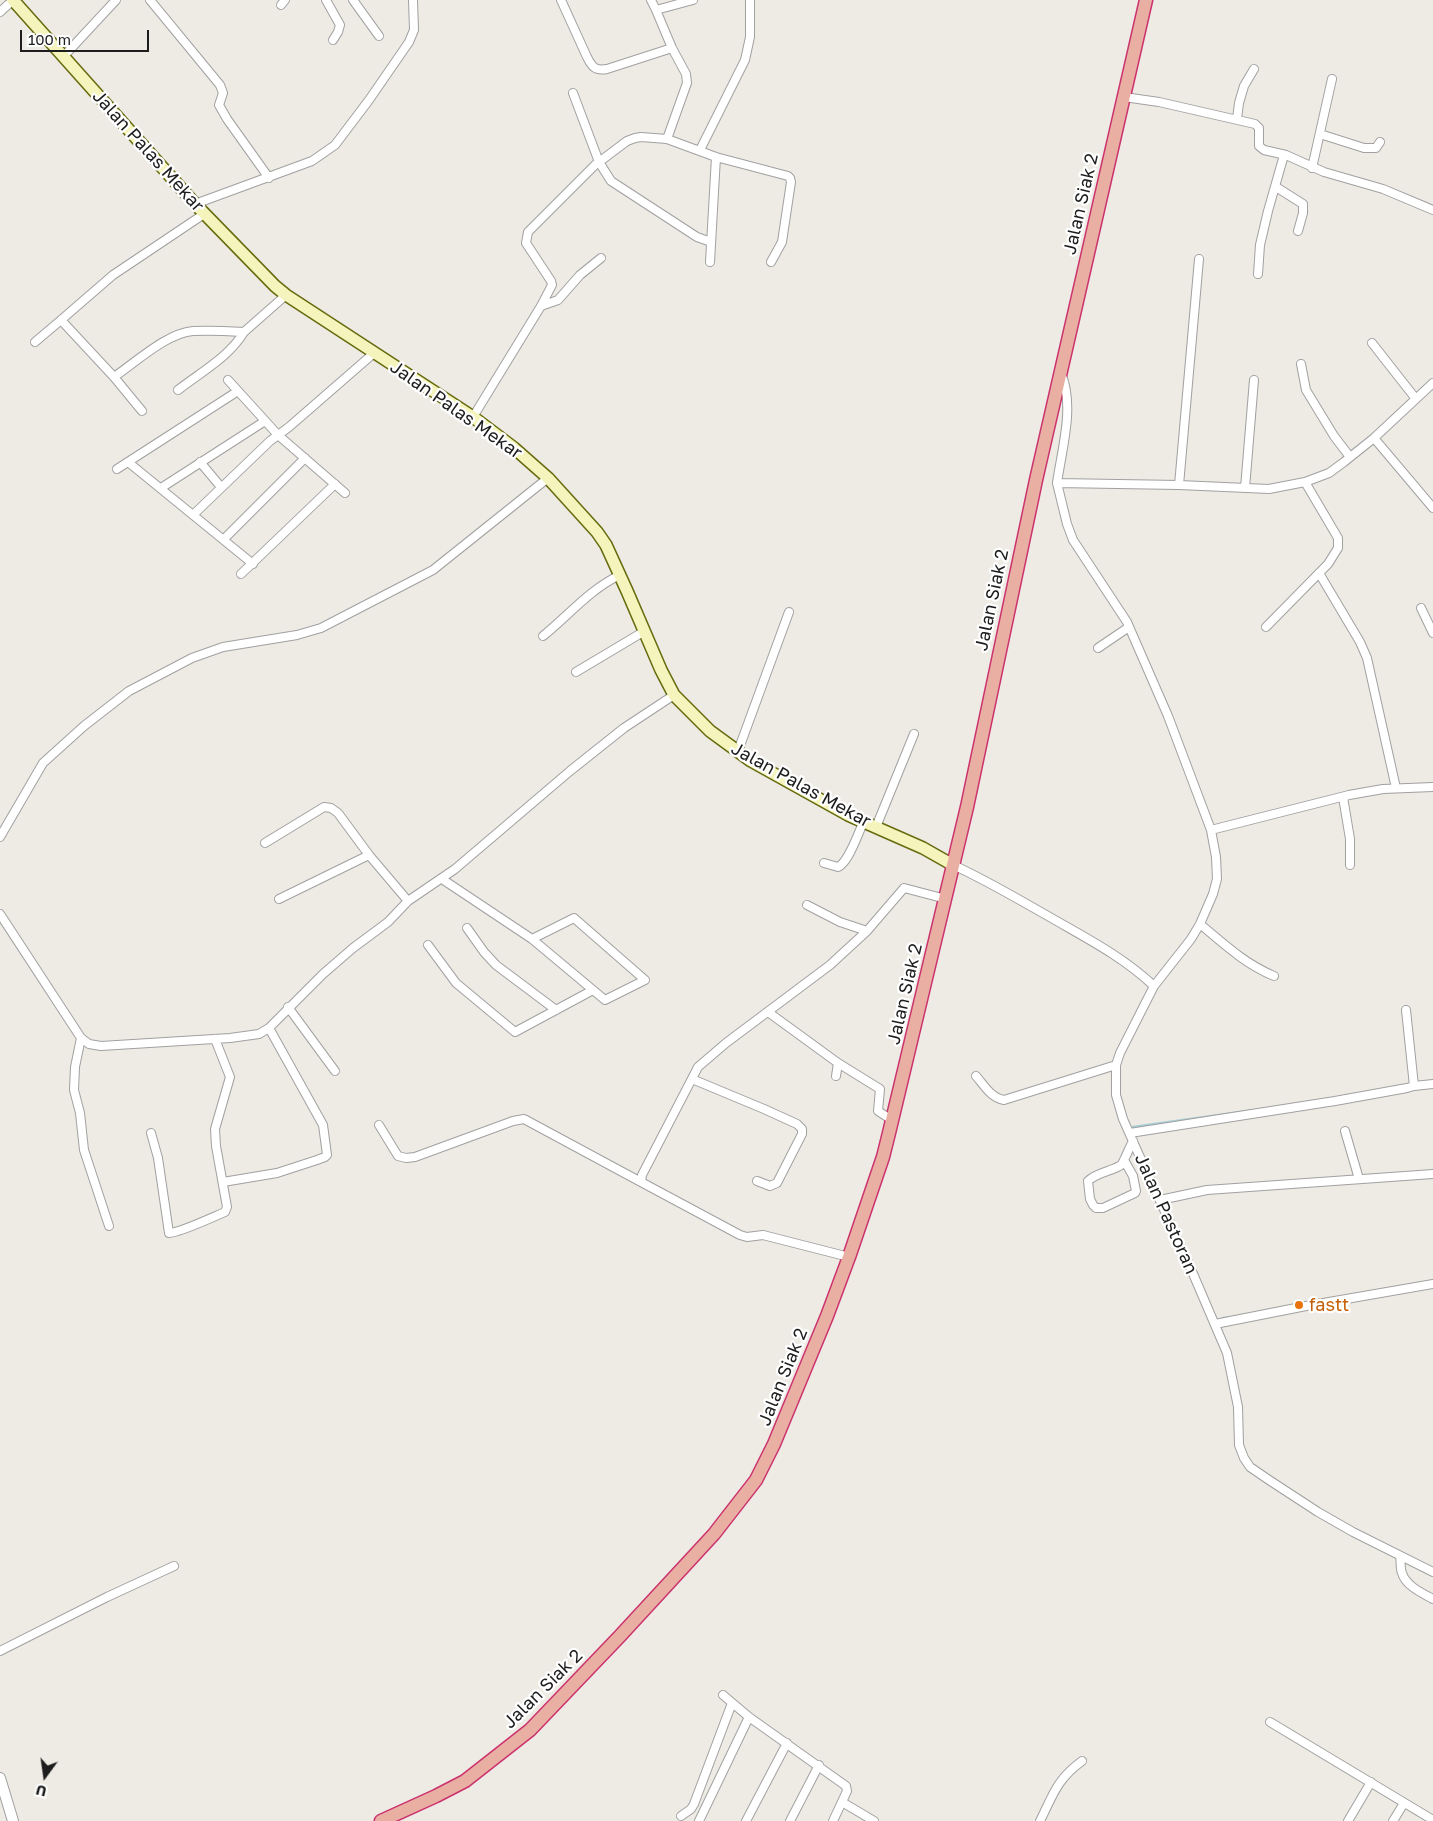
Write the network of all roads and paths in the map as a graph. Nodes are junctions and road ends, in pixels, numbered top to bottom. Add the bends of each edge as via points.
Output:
1 (13, 0) edge
2 (116, 0) edge
3 (150, 0) edge
4 (326, 0) edge
5 (353, 0) edge
6 (412, 0) edge
7 (561, 0) edge
8 (651, 0) edge
9 (693, 0) edge
10 (750, 0) edge
11 (1146, 0) edge
12 (656, 10) junction
13 (0, 12) edge
14 (379, 36) dead end
15 (333, 40) dead end
16 (672, 48) junction
17 (64, 56) junction
18 (1254, 69) dead end
19 (1332, 79) dead end
20 (573, 93) dead end
21 (1124, 97) junction
22 (1237, 119) junction
23 (1320, 134) junction
24 (667, 139) junction
25 (1380, 142) dead end
26 (700, 150) junction
27 (1284, 155) junction
28 (716, 157) junction
29 (599, 162) junction
30 (1312, 168) junction
31 (269, 178) junction
32 (1276, 188) junction
33 (195, 204) junction
34 (1433, 210) edge
35 (204, 214) junction
36 (1298, 231) dead end
37 (711, 242) junction
38 (601, 258) dead end
39 (1199, 259) dead end
40 (710, 262) dead end
41 (771, 262) dead end
42 (1258, 274) dead end
43 (286, 295) junction
44 (540, 306) junction
45 (61, 320) junction
46 (244, 332) junction
47 (35, 342) dead end
48 (1372, 343) dead end
49 (374, 353) junction
50 (1301, 364) dead end
51 (1061, 371) junction
52 (114, 378) junction
53 (228, 380) dead end
54 (1254, 380) dead end
55 (1433, 383) edge
56 (178, 390) dead end
57 (238, 391) junction
58 (1416, 399) junction
59 (142, 411) dead end
60 (472, 417) junction
61 (265, 421) junction
62 (278, 435) junction
63 (1374, 438) junction
64 (1350, 457) junction
65 (305, 458) junction
66 (128, 462) junction
67 (200, 462) junction
68 (117, 469) dead end
69 (548, 478) junction
70 (1057, 482) junction
71 (1305, 482) junction
72 (335, 484) junction
73 (1179, 484) junction
74 (221, 487) junction
75 (161, 488) junction
76 (1245, 488) junction
77 (345, 493) dead end
78 (1433, 508) edge
79 (194, 514) junction
80 (224, 539) junction
81 (253, 564) junction
82 (1319, 573) junction
83 (241, 574) dead end
84 (620, 575) junction
85 (1421, 608) dead end
86 (789, 612) dead end
87 (1129, 627) junction
88 (1266, 627) dead end
89 (644, 632) junction
90 (1433, 632) edge
91 (543, 636) dead end
92 (1098, 648) dead end
93 (576, 672) dead end
94 (674, 695) junction
95 (914, 734) dead end
96 (738, 751) junction
97 (1433, 787) edge
98 (1396, 788) junction
99 (1343, 797) junction
100 (864, 822) junction
101 (876, 827) junction
102 (1211, 830) junction
103 (0, 837) edge
104 (265, 843) dead end
105 (369, 855) junction
106 (824, 863) dead end
107 (953, 865) junction
108 (1350, 865) dead end
109 (442, 879) junction
110 (279, 899) dead end
111 (946, 899) junction
112 (408, 901) junction
113 (807, 905) dead end
114 (0, 914) edge
115 (1200, 924) junction
116 (467, 928) dead end
117 (867, 931) junction
118 (532, 939) junction
119 (428, 945) dead end
120 (1274, 976) dead end
121 (1154, 986) junction
122 (593, 990) junction
123 (288, 1007) junction
124 (556, 1010) junction
125 (1406, 1010) dead end
126 (768, 1012) junction
127 (269, 1028) junction
128 (81, 1038) junction
129 (215, 1039) junction
130 (838, 1063) junction
131 (1116, 1065) junction
132 (335, 1071) dead end
133 (836, 1076) dead end
134 (976, 1076) dead end
135 (692, 1079) junction
136 (1433, 1084) edge
137 (1414, 1086) junction
138 (892, 1120) junction
139 (380, 1125) dead end
140 (1345, 1131) dead end
141 (151, 1133) dead end
142 (1132, 1137) junction
143 (1124, 1160) junction
144 (1433, 1174) edge
145 (1359, 1179) junction
146 (757, 1181) dead end
147 (223, 1182) junction
148 (641, 1182) junction
149 (1160, 1200) junction
150 (109, 1226) dead end
151 (849, 1257) junction
152 (1433, 1284) edge
153 (1215, 1324) junction
154 (1400, 1556) junction
155 (174, 1566) dead end
156 (1433, 1572) edge
157 (1433, 1600) edge
158 (0, 1651) edge
159 (723, 1696) dead end
160 (732, 1703) junction
161 (750, 1717) junction
162 (1270, 1722) dead end
163 (786, 1743) junction
164 (1082, 1761) dead end
165 (819, 1765) junction
166 (0, 1778) edge
167 (1371, 1782) junction
168 (842, 1802) junction
169 (1404, 1803) junction
170 (682, 1816) dead end
171 (1433, 1820) edge
172 (13, 1821) edge
173 (381, 1821) edge
174 (699, 1821) edge
175 (746, 1821) edge
176 (790, 1821) edge
177 (833, 1821) edge
178 (874, 1821) edge
179 (1040, 1821) edge
180 (1348, 1821) edge
181 (1393, 1821) edge

1 - 13 street
1 - 17 main road, Jalan Palas Mekar
2 - 17 street
3 - 31 street via 220,85 219,105
4 - 15 street via 340,25
5 - 14 street
6 - 31 street via 414,30 409,42 335,145 312,161
7 - 16 street via 596,70
8 - 12 street
9 - 12 street
10 - 26 street via 750,36 745,60
11 - 21 highway, Jalan Siak 2
12 - 16 street
16 - 24 street via 686,74 687,83
17 - 33 main road, Jalan Palas Mekar
18 - 22 street via 1244,86
19 - 23 street
20 - 29 street
21 - 22 street
21 - 51 highway, Jalan Siak 2
22 - 27 street via 1258,125 1259,146 1264,150
23 - 25 street via 1364,148 1376,148
23 - 30 street
24 - 26 street
24 - 29 street via 635,138
26 - 28 street
27 - 30 street
27 - 32 street
28 - 37 street
28 - 41 street via 790,178 782,242
29 - 37 street via 611,181 697,237
29 - 44 street via 528,232 526,243 551,281
30 - 34 street via 1383,189
31 - 33 street
32 - 36 street via 1304,204
32 - 42 street via 1260,245
33 - 35 main road, Jalan Palas Mekar
35 - 43 main road, Jalan Palas Mekar
35 - 45 street via 113,275
37 - 40 street
38 - 44 street via 580,275 558,300
39 - 73 street
43 - 46 street
43 - 49 main road, Jalan Palas Mekar
44 - 60 street
45 - 47 street
45 - 52 street
46 - 52 street via 192,331 179,334
46 - 56 street via 228,352
48 - 58 street
49 - 60 main road, Jalan Palas Mekar
49 - 62 street
50 - 64 street via 1306,390
51 - 70 street via 1068,404
51 - 107 highway, Jalan Siak 2
52 - 59 street
53 - 57 street
54 - 76 street
55 - 58 street
57 - 61 street
57 - 66 street
58 - 63 street
60 - 69 main road, Jalan Palas Mekar
61 - 62 street
61 - 67 street
62 - 65 street
62 - 74 street
63 - 64 street
63 - 78 street
64 - 71 street via 1329,473
65 - 72 street
65 - 80 street
66 - 68 street
66 - 75 street
67 - 74 street
67 - 75 street
69 - 84 main road, Jalan Palas Mekar via 597,532
69 - 103 street via 433,570 321,628 223,647 192,658 129,691 43,763
70 - 73 street
70 - 87 street, Jalan Pastoran via 1073,540
71 - 76 street via 1269,489
71 - 82 street via 1338,538 1334,556
72 - 77 street
72 - 81 street
73 - 76 street
74 - 79 street
75 - 79 street
79 - 80 street
80 - 81 street
81 - 83 street
82 - 88 street
82 - 98 street via 1357,635 1367,658
84 - 89 main road, Jalan Palas Mekar
84 - 91 street via 586,597
85 - 90 street
86 - 96 street
87 - 92 street
87 - 102 street, Jalan Pastoran via 1168,716
89 - 93 street
89 - 94 main road, Jalan Palas Mekar
94 - 96 main road, Jalan Palas Mekar via 710,731
94 - 109 street via 616,734
95 - 101 street
96 - 100 main road, Jalan Palas Mekar
97 - 98 street
98 - 99 street
99 - 102 street
99 - 108 street via 1350,839
100 - 101 main road, Jalan Palas Mekar
100 - 106 street via 842,865
101 - 107 main road, Jalan Palas Mekar
102 - 115 street, Jalan Pastoran via 1217,879
104 - 105 street via 324,807 338,813
105 - 110 street
105 - 112 street
107 - 111 highway, Jalan Siak 2
107 - 121 street via 986,880 1102,947
109 - 112 street
109 - 118 street
111 - 117 street via 904,888
111 - 138 highway, Jalan Siak 2
112 - 123 street
113 - 117 street via 846,925
114 - 128 street
115 - 120 street via 1240,958
115 - 121 street, Jalan Pastoran
116 - 124 street via 496,965
117 - 126 street via 830,965
118 - 122 street
118 - 122 street via 574,918 645,980 604,1000
119 - 124 street via 456,983 515,1032
121 - 131 street, Jalan Pastoran via 1127,1036
122 - 124 street
123 - 127 street
123 - 132 street
125 - 137 street
126 - 130 street
126 - 135 street via 698,1067
127 - 129 street via 259,1034
127 - 147 street via 323,1125 327,1155 277,1173
128 - 129 street via 89,1044 101,1046
128 - 150 street via 74,1090 84,1150
129 - 147 street via 230,1078 215,1129
130 - 133 street
130 - 138 street via 880,1089 878,1111
131 - 134 street via 1004,1100 992,1096
131 - 142 street, Jalan Pastoran via 1116,1095
135 - 146 street via 802,1129 777,1183 770,1186
135 - 148 street
136 - 137 street
137 - 142 street
138 - 151 highway, Jalan Siak 2
139 - 148 street via 398,1156 406,1158 524,1120
140 - 145 street
141 - 147 street via 169,1232 224,1212 227,1207
142 - 143 street
142 - 149 street, Jalan Pastoran
143 - 143 street via 1120,1166 1088,1181 1090,1199 1096,1208 1103,1208 1135,1193 1133,1176
144 - 145 street
145 - 149 street via 1207,1190
148 - 151 street via 740,1235 763,1235
149 - 153 street, Jalan Pastoran
151 - 173 highway, Jalan Siak 2 via 774,1444 756,1480 714,1534 530,1730 465,1781
152 - 153 street
153 - 154 street, Jalan Pastoran via 1227,1353 1234,1384 1238,1445 1250,1466 1318,1512
154 - 156 street, Jalan Pastoran
154 - 157 street via 1402,1574 1409,1584
155 - 158 street
159 - 160 street
160 - 161 street
160 - 170 street via 694,1804
161 - 163 street
161 - 174 street
162 - 167 street
163 - 165 street
163 - 175 street
164 - 179 street via 1059,1782
165 - 168 street via 846,1786
165 - 176 street
166 - 172 street
167 - 169 street
167 - 180 street
168 - 177 street
168 - 178 street
169 - 171 street
169 - 181 street

